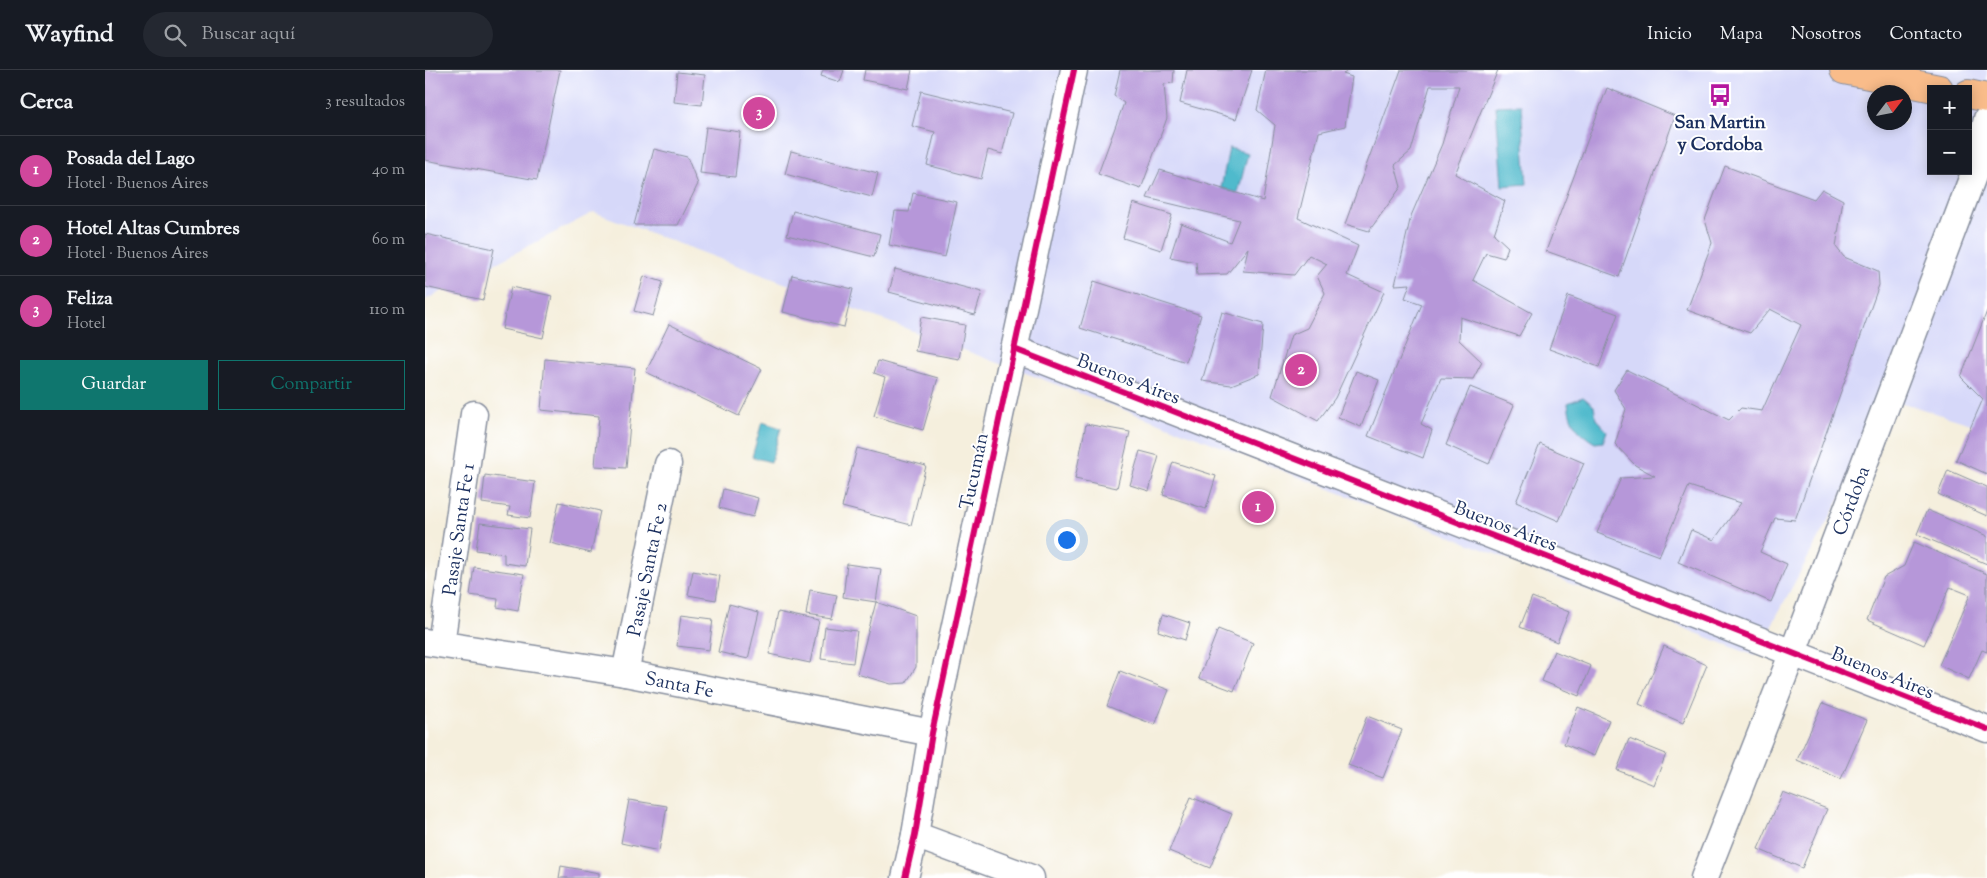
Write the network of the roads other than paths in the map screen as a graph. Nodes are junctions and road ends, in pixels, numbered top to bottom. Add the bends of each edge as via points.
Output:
1 (1074, 70) edge
2 (1844, 70) edge
3 (1927, 87) edge
4 (1972, 95) edge
5 (1987, 98) edge
6 (1987, 119) edge
7 (1014, 349) junction
8 (473, 414) dead end
9 (668, 464) dead end
10 (433, 643) edge
11 (1793, 652) junction
12 (625, 673) junction
13 (1987, 729) edge
14 (933, 733) junction
15 (915, 835) junction
16 (905, 878) edge
17 (1031, 878) edge
18 (1703, 878) edge

1 - 7 street, Tucumán
2 - 3 main road
4 - 5 main road
6 - 11 street, Córdoba via 1973,176
7 - 11 street, Buenos Aires
7 - 14 street, Tucumán
8 - 10 street, Pasaje Santa Fe 1
9 - 12 street, Pasaje Santa Fe 2
10 - 12 street, Santa Fe
11 - 13 street, Buenos Aires
11 - 18 street, Córdoba
12 - 14 street, Santa Fe
14 - 15 street, Tucumán
15 - 16 street, Tucumán
15 - 17 street

